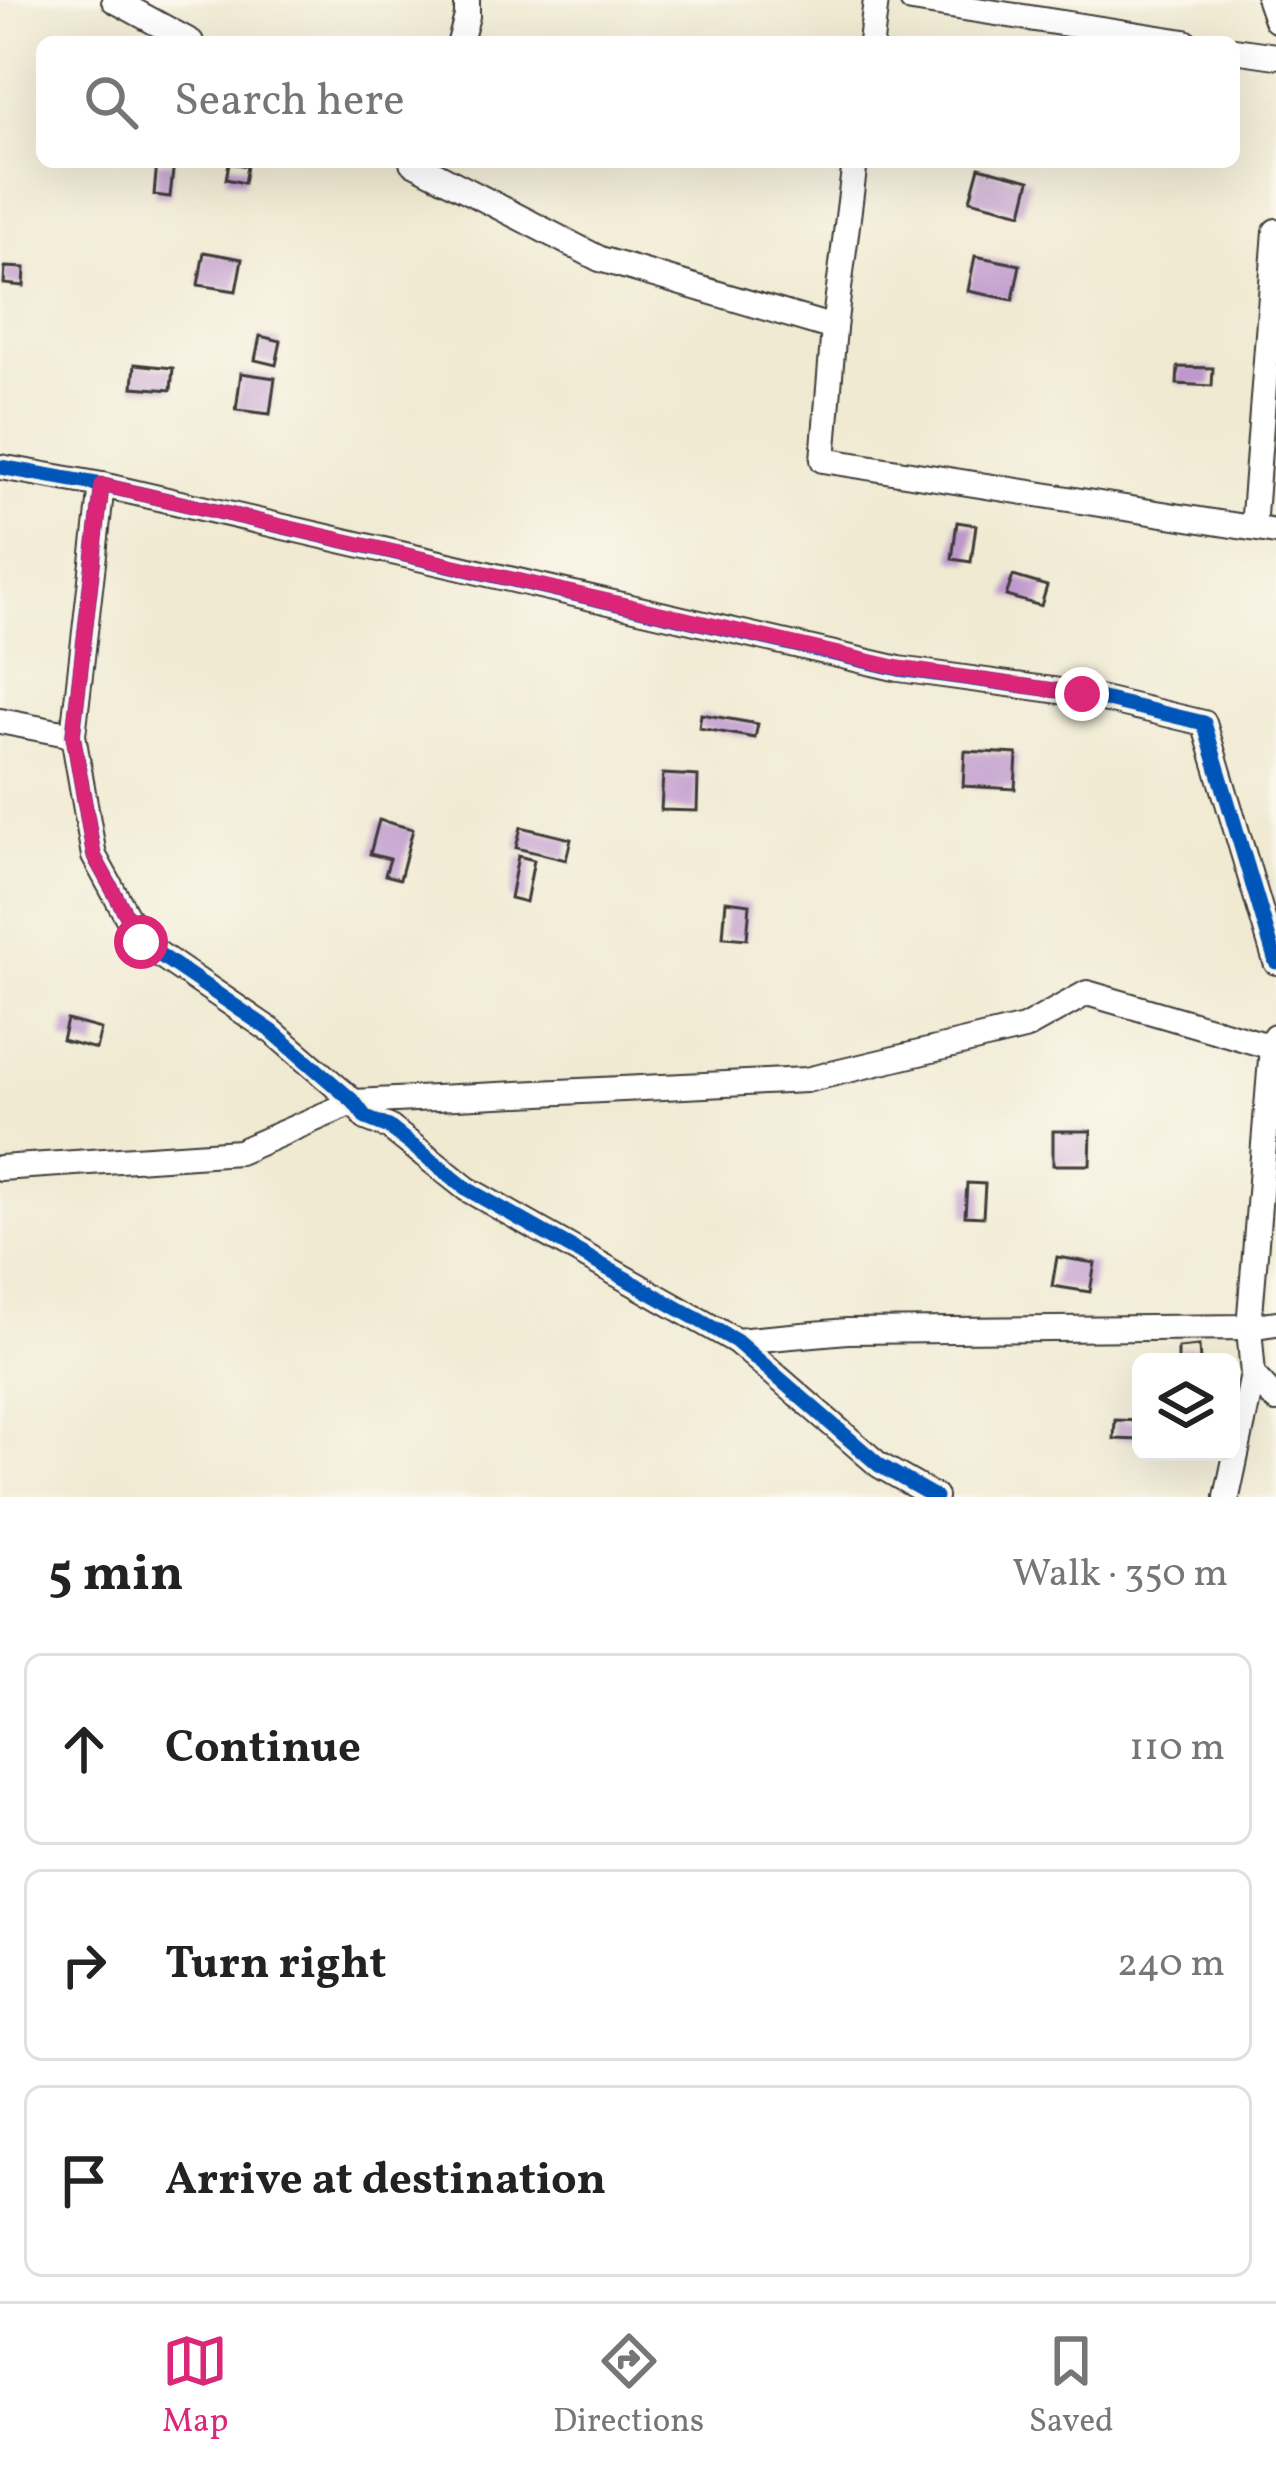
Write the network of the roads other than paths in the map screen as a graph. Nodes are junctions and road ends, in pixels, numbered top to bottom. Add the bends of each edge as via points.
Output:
1 (114, 0) edge
2 (467, 0) edge
3 (876, 0) edge
4 (911, 0) edge
5 (1269, 0) edge
6 (1276, 20) edge
7 (180, 36) edge
8 (462, 36) edge
9 (872, 36) edge
10 (1146, 36) edge
11 (1240, 51) edge
12 (1276, 56) edge
13 (428, 168) edge
14 (854, 168) edge
15 (1276, 231) edge
16 (834, 328) junction
17 (0, 467) edge
18 (102, 485) junction
19 (1264, 530) edge
20 (0, 722) edge
21 (73, 735) junction
22 (1276, 962) edge
23 (1274, 1040) edge
24 (354, 1102) junction
25 (0, 1168) edge
26 (1276, 1323) edge
27 (1249, 1327) junction
28 (736, 1341) junction
29 (1253, 1375) junction
30 (1276, 1400) edge
31 (934, 1497) edge
32 (1227, 1497) edge

1 - 7 street
2 - 8 street
3 - 9 street
4 - 10 street
5 - 6 street
11 - 12 street
13 - 16 street via 600,259
14 - 16 street
15 - 19 street
16 - 19 street via 823,460
17 - 18 street
18 - 21 street
18 - 22 street via 899,668 1082,694 1204,723
20 - 21 street
21 - 24 street via 94,856 141,942 273,1032
23 - 24 street via 1087,994 1024,1028 806,1080
23 - 27 street
24 - 25 street via 239,1152
24 - 28 street via 466,1190
26 - 27 street
27 - 28 street via 847,1331
27 - 29 street
28 - 31 street via 879,1465
29 - 30 street
29 - 32 street

